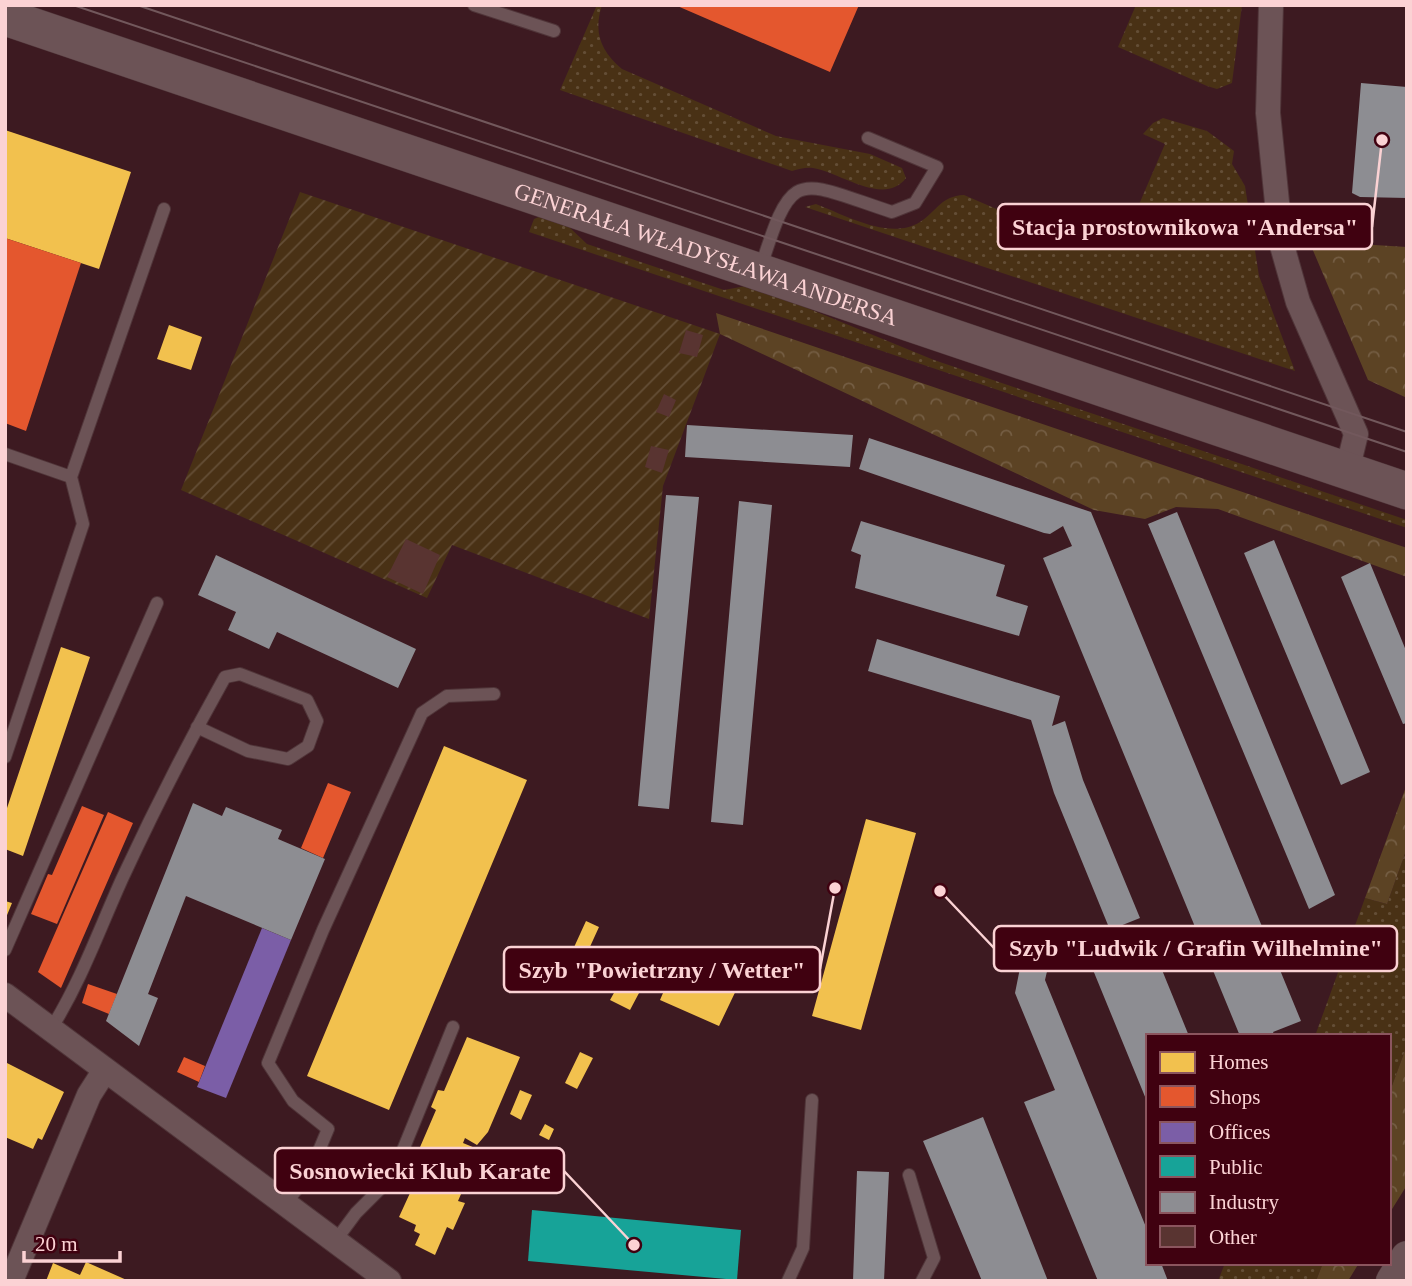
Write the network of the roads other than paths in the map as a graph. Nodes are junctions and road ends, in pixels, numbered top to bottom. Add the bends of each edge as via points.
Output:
1 (474, 5) edge
2 (1271, 5) edge
3 (5, 17) edge
4 (554, 31) dead end
5 (868, 138) dead end
6 (164, 209) dead end
7 (760, 270) junction
8 (5, 454) edge
9 (1347, 471) junction
10 (71, 477) junction
11 (1407, 491) edge
12 (157, 603) dead end
13 (494, 694) dead end
14 (197, 727) junction
15 (5, 757) edge
16 (5, 950) edge
17 (5, 995) edge
18 (453, 1027) dead end
19 (51, 1029) junction
20 (105, 1070) junction
21 (812, 1100) dead end
22 (909, 1175) dead end
23 (286, 1203) junction
24 (336, 1241) junction
25 (1407, 1258) edge
26 (11, 1281) edge
27 (389, 1281) edge
28 (788, 1281) edge
29 (922, 1281) edge
30 (1392, 1281) edge

1 - 4 lane
2 - 9 street via 1268,113 1284,257 1298,302 1356,434
3 - 7 main road, GENERAŁA WŁADYSŁAWA ANDERSA
5 - 7 lane via 937,167 915,203 892,212 813,186 792,193 782,205
6 - 10 lane
7 - 9 main road, GENERAŁA WŁADYSŁAWA ANDERSA
8 - 10 lane
9 - 11 main road, GENERAŁA WŁADYSŁAWA ANDERSA
10 - 15 lane via 83,524
12 - 16 lane
13 - 23 lane via 447,696 422,713 268,1063 293,1101 328,1129 310,1172
14 - 14 lane via 225,677 240,674 307,700 317,721 308,746 288,759 248,751
14 - 19 lane via 122,879 73,994
17 - 19 street
18 - 24 lane via 392,1177
19 - 20 street
20 - 23 street
20 - 26 street via 89,1094
21 - 28 lane via 803,1248
22 - 29 lane via 934,1258
23 - 24 street
24 - 27 street
25 - 30 street

